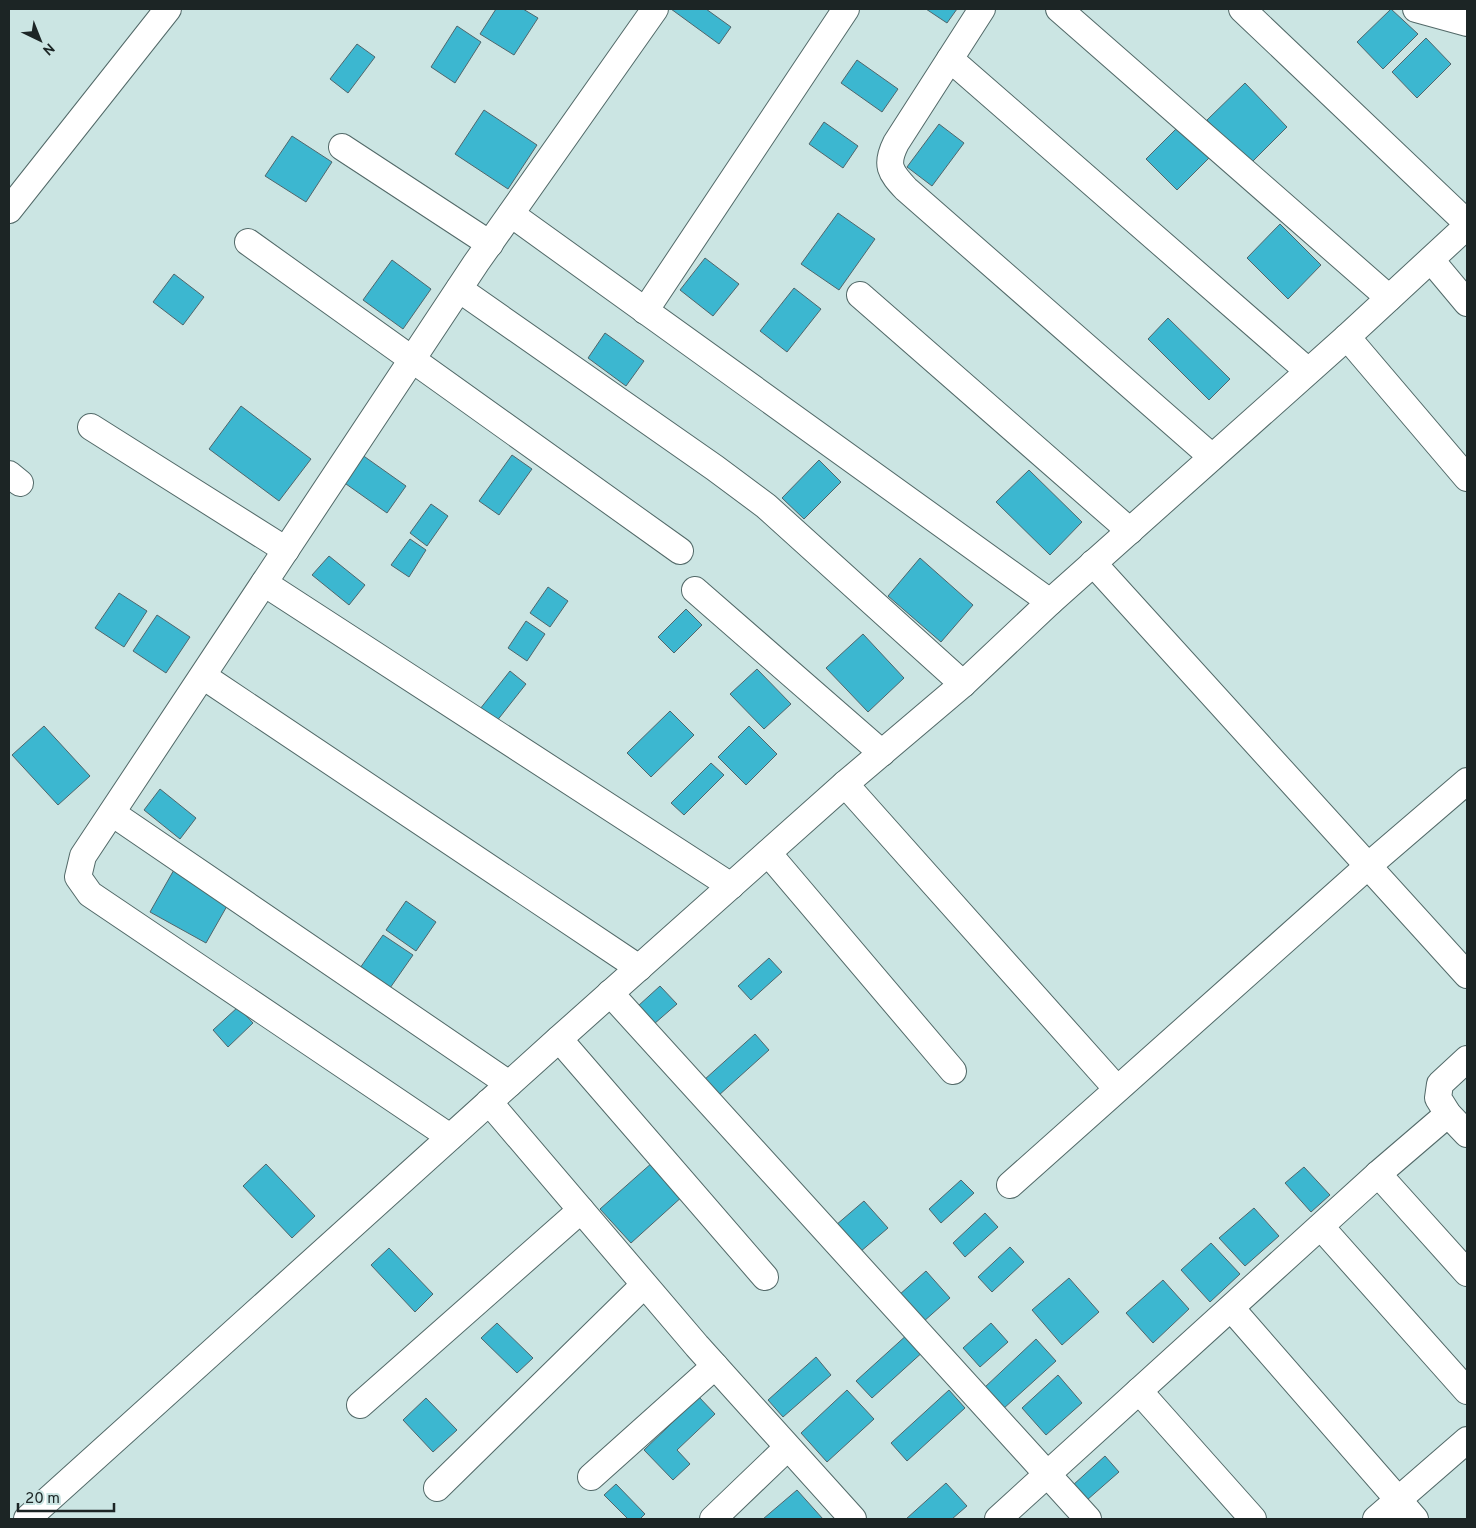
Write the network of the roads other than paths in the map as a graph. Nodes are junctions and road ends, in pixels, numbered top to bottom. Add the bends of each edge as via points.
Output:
1 (168, 9) edge
2 (655, 9) edge
3 (846, 9) edge
4 (982, 9) edge
5 (1059, 9) edge
6 (1242, 9) edge
7 (1416, 9) edge
8 (1467, 23) edge
9 (950, 58) junction
10 (342, 147) dead end
11 (9, 210) edge
12 (510, 214) junction
13 (1467, 225) edge
14 (248, 242) dead end
15 (490, 244) junction
16 (1431, 260) junction
17 (459, 289) junction
18 (860, 295) dead end
19 (1388, 298) junction
20 (1467, 303) edge
21 (645, 311) junction
22 (1347, 337) junction
23 (413, 358) junction
24 (1308, 371) junction
25 (91, 427) dead end
26 (1212, 457) junction
27 (1467, 478) edge
28 (1130, 530) junction
29 (286, 550) junction
30 (680, 551) dead end
31 (1093, 563) junction
32 (264, 583) junction
33 (695, 590) dead end
34 (1050, 602) junction
35 (203, 676) junction
36 (963, 684) junction
37 (882, 753) junction
38 (1467, 781) edge
39 (845, 784) junction
40 (112, 813) junction
41 (768, 853) junction
42 (1368, 866) junction
43 (731, 886) junction
44 (639, 968) junction
45 (1467, 975) edge
46 (610, 993) junction
47 (559, 1039) junction
48 (1467, 1058) edge
49 (953, 1071) dead end
50 (508, 1084) junction
51 (1117, 1090) junction
52 (488, 1102) junction
53 (1448, 1114) junction
54 (1467, 1134) edge
55 (450, 1137) junction
56 (1378, 1174) junction
57 (1010, 1185) dead end
58 (581, 1210) junction
59 (1321, 1227) junction
60 (1467, 1273) edge
61 (765, 1277) dead end
62 (644, 1285) junction
63 (1230, 1308) junction
64 (715, 1366) junction
65 (1139, 1391) junction
66 (1467, 1391) edge
67 (360, 1405) dead end
68 (1467, 1440) edge
69 (788, 1448) junction
70 (1047, 1475) junction
71 (591, 1477) dead end
72 (437, 1488) dead end
73 (1398, 1500) junction
74 (28, 1519) edge
75 (713, 1519) edge
76 (853, 1519) edge
77 (998, 1519) edge
78 (1088, 1519) edge
79 (1253, 1519) edge
80 (1376, 1519) edge
81 (1415, 1519) edge

1 - 11 street
2 - 12 street
3 - 21 street
4 - 9 street
5 - 19 street
6 - 13 street
7 - 8 street
9 - 24 street
9 - 26 street via 890,156 892,174
10 - 15 street
12 - 15 street
12 - 21 street
13 - 16 street
14 - 23 street
15 - 17 street
16 - 19 street
16 - 20 street
17 - 23 street
17 - 36 street via 766,506
18 - 28 street
19 - 22 street
21 - 34 street
22 - 24 street
22 - 27 street
23 - 29 street
23 - 30 street
24 - 26 street
25 - 29 street
26 - 28 street
28 - 31 street
29 - 32 street
31 - 34 street
31 - 42 street
32 - 35 street
32 - 43 street
33 - 37 street
34 - 36 street
35 - 40 street
35 - 44 street
36 - 37 street
37 - 39 street
38 - 42 street
39 - 41 street
39 - 51 street
40 - 50 street
40 - 55 street via 83,856 78,877 90,894
41 - 43 street
41 - 49 street
42 - 45 street
42 - 51 street
43 - 44 street
44 - 46 street
46 - 47 street
46 - 70 street
47 - 50 street
47 - 61 street
48 - 53 street via 1440,1084 1438,1098
50 - 52 street
51 - 57 street
52 - 55 street
52 - 58 street
53 - 54 street
53 - 56 street
55 - 74 street
56 - 59 street
56 - 60 street
58 - 62 street
58 - 67 street
59 - 63 street
59 - 66 street
62 - 64 street
62 - 72 street
63 - 65 street
63 - 73 street
64 - 69 street
64 - 71 street
65 - 70 street
65 - 79 street
68 - 73 street
69 - 75 street
69 - 76 street
70 - 77 street
70 - 78 street
73 - 80 street
73 - 81 street

